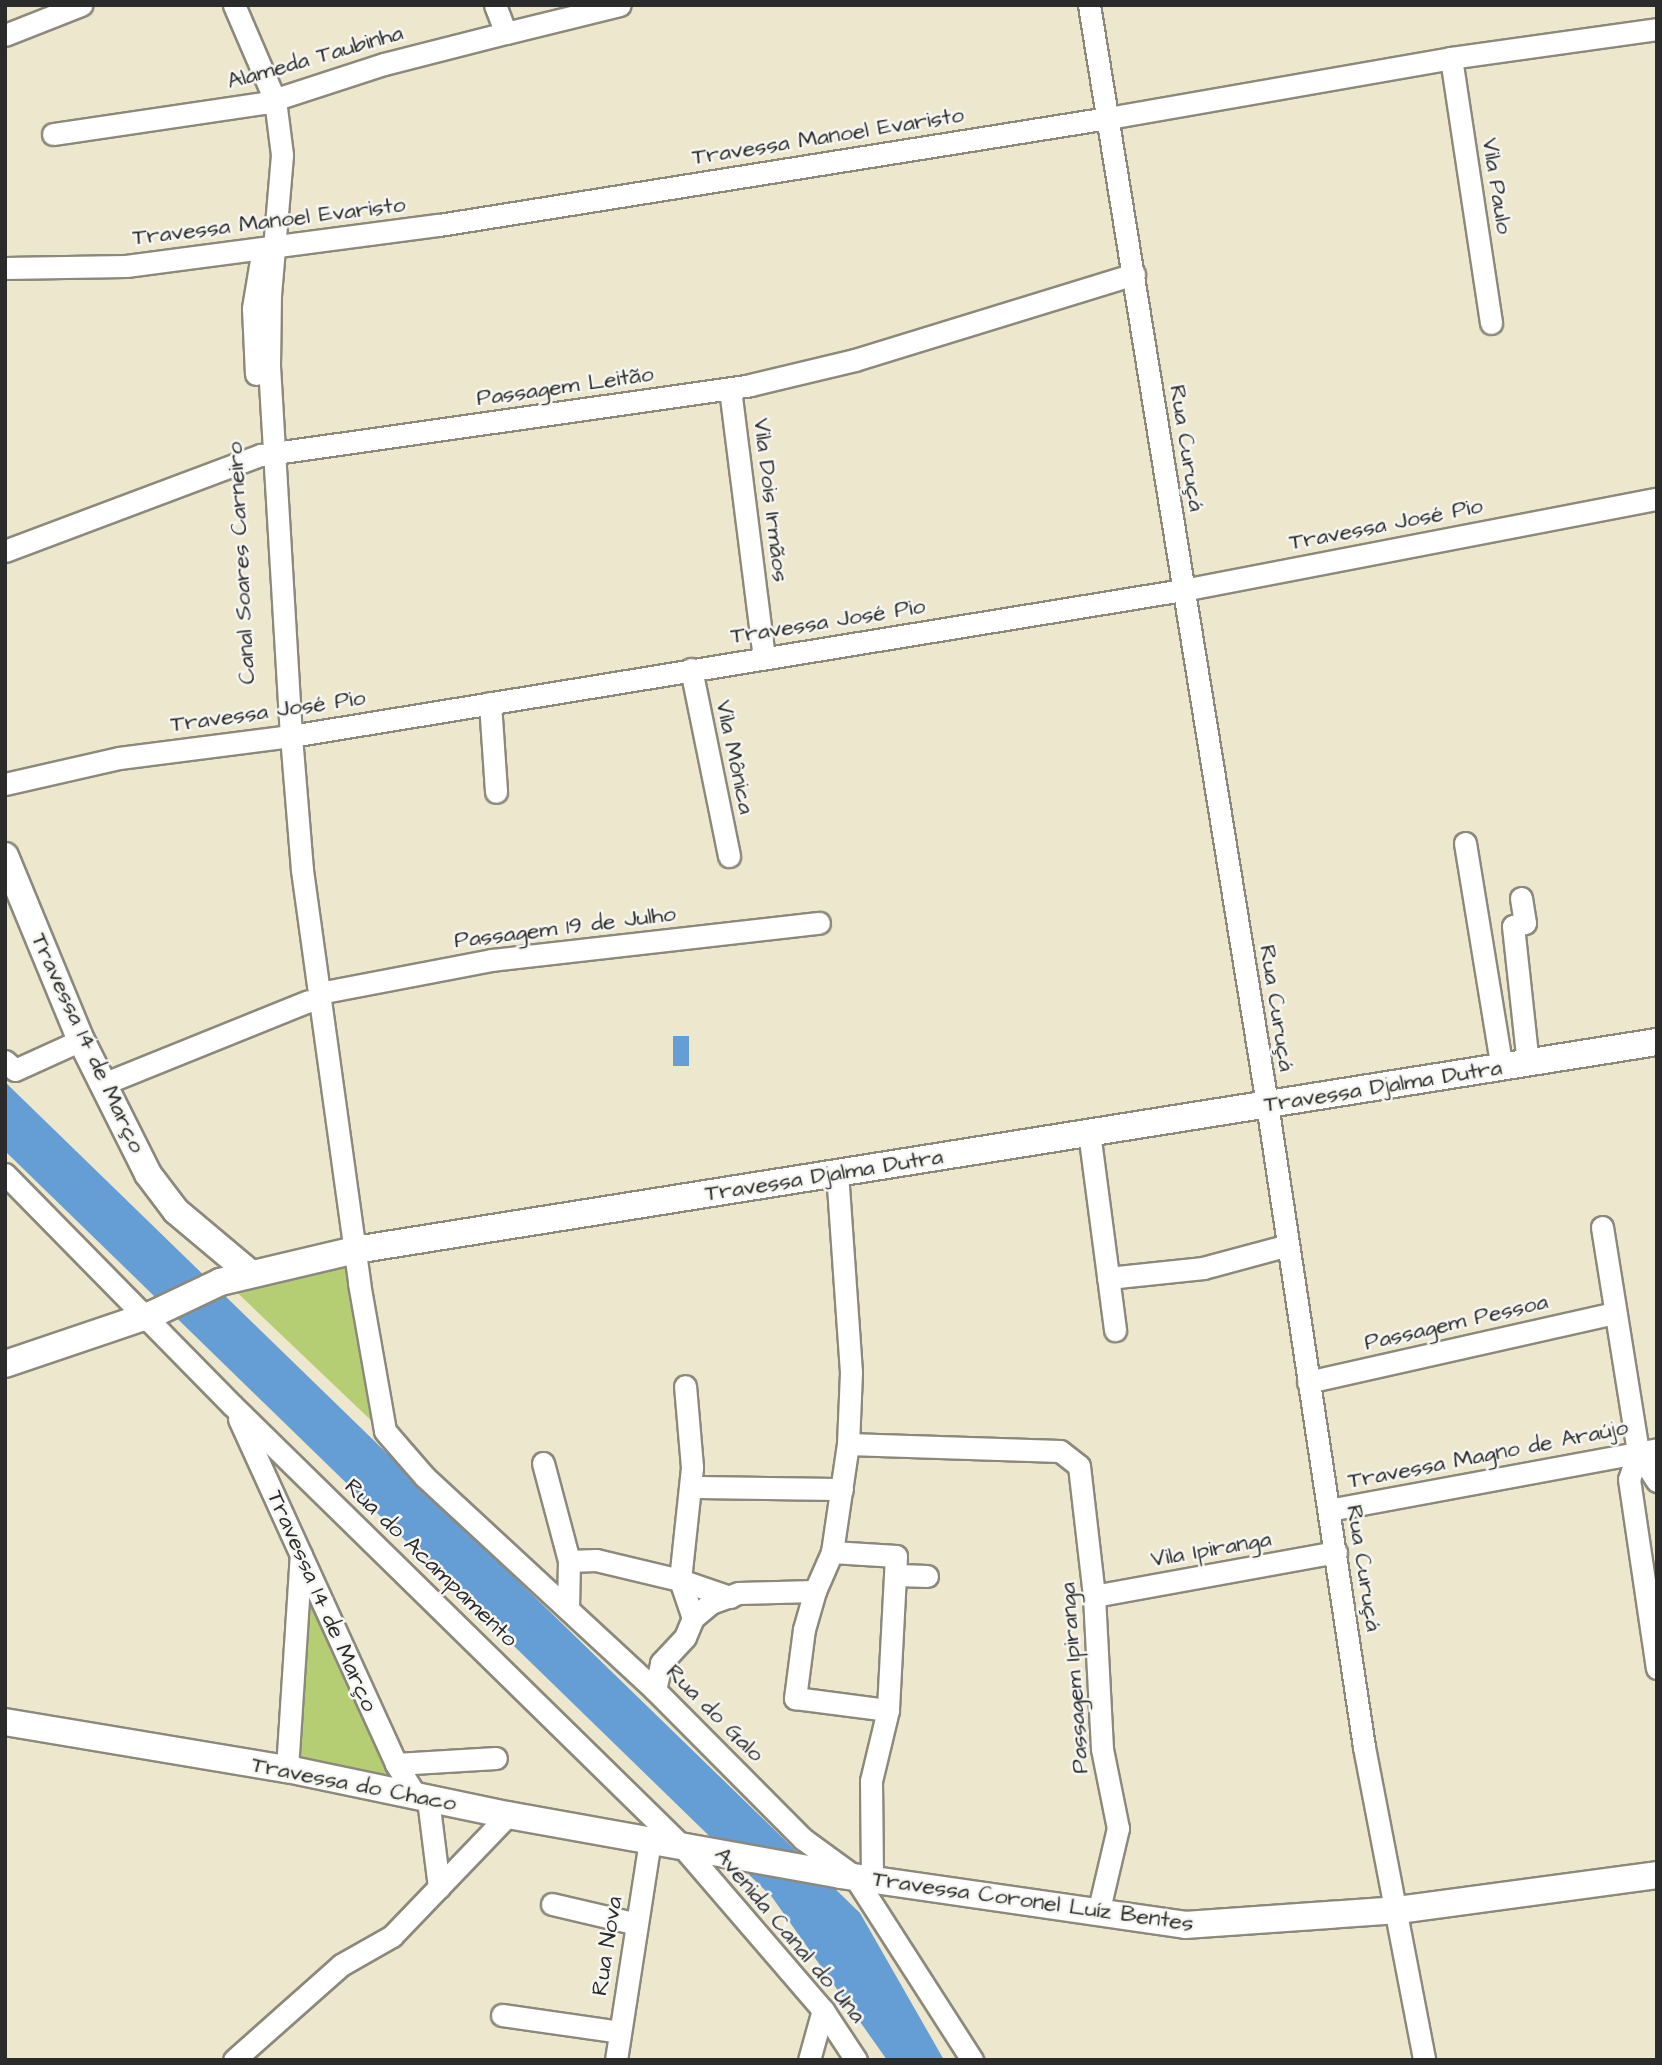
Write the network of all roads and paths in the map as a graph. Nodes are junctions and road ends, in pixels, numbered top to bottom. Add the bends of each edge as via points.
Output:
1 (81, 5) edge
2 (234, 5) edge
3 (495, 5) edge
4 (620, 5) edge
5 (1089, 5) edge
6 (1657, 29) edge
7 (506, 33) junction
8 (5, 35) edge
9 (1451, 58) junction
10 (269, 101) junction
11 (1108, 118) junction
12 (53, 134) dead end
13 (270, 247) junction
14 (5, 268) edge
15 (1134, 274) junction
16 (1491, 323) dead end
17 (730, 389) junction
18 (268, 453) junction
19 (1657, 499) edge
20 (5, 551) edge
21 (1183, 590) junction
22 (764, 659) junction
23 (691, 669) junction
24 (490, 703) junction
25 (284, 737) junction
26 (5, 783) edge
27 (496, 792) dead end
28 (1465, 843) dead end
29 (5, 856) edge
30 (729, 856) dead end
31 (1521, 898) dead end
32 (819, 923) dead end
33 (314, 997) junction
34 (81, 1040) junction
35 (1657, 1042) edge
36 (5, 1061) edge
37 (1528, 1063) junction
38 (1502, 1068) junction
39 (103, 1084) junction
40 (1266, 1104) junction
41 (1090, 1132) junction
42 (837, 1173) junction
43 (5, 1174) edge
44 (1602, 1227) dead end
45 (1288, 1245) junction
46 (349, 1252) junction
47 (251, 1274) junction
48 (1108, 1278) junction
49 (1615, 1313) junction
50 (149, 1314) junction
51 (1115, 1330) dead end
52 (5, 1364) edge
53 (1308, 1382) junction
54 (685, 1386) dead end
55 (232, 1405) junction
56 (385, 1432) joint
57 (848, 1444) junction
58 (1647, 1450) edge
59 (543, 1463) dead end
60 (1657, 1481) edge
61 (692, 1487) junction
62 (842, 1489) junction
63 (1329, 1510) junction
64 (301, 1552) junction
65 (832, 1552) junction
66 (1336, 1552) junction
67 (569, 1561) junction
68 (897, 1575) junction
69 (927, 1576) dead end
70 (680, 1580) junction
71 (815, 1591) junction
72 (1094, 1596) junction
73 (730, 1597) junction
74 (568, 1609) junction
75 (692, 1618) junction
76 (1657, 1668) edge
77 (655, 1690) junction
78 (888, 1710) junction
79 (5, 1723) edge
80 (496, 1758) dead end
81 (396, 1764) junction
82 (287, 1769) junction
83 (422, 1797) junction
84 (508, 1815) junction
85 (650, 1841) junction
86 (692, 1848) junction
87 (1657, 1875) edge
88 (855, 1876) junction
89 (439, 1886) junction
90 (552, 1904) dead end
91 (1398, 1910) junction
92 (1098, 1913) junction
93 (637, 1924) junction
94 (822, 2010) junction
95 (502, 2015) dead end
96 (620, 2032) junction
97 (234, 2060) edge
98 (616, 2060) edge
99 (809, 2060) edge
100 (856, 2060) edge
101 (972, 2060) edge
102 (1424, 2060) edge

1 - 8 street
2 - 10 street, Canal Soares Carneiro
3 - 7 street
4 - 7 street, Alameda Taubinha
5 - 11 street, Rua Curuçá
6 - 9 street, Travessa Manoel Evaristo
7 - 10 street, Alameda Taubinha via 384,64
9 - 11 street, Travessa Manoel Evaristo
9 - 16 street, Vila Paulo
10 - 12 street, Alameda Taubinha
10 - 13 street, Canal Soares Carneiro via 274,194
11 - 13 street, Travessa Manoel Evaristo
11 - 15 street, Rua Curuçá
13 - 14 street, Travessa Manoel Evaristo via 126,266
13 - 18 street, Canal Soares Carneiro
15 - 17 street, Passagem Leitão via 855,360
15 - 21 street, Rua Curuçá
17 - 18 street, Passagem Leitão
17 - 22 street, Vila Dois Irmãos
18 - 20 street, Passagem Leitão
18 - 25 street, Canal Soares Carneiro
19 - 21 street, Travessa José Pio
21 - 22 street, Travessa José Pio
21 - 40 street, Rua Curuçá
22 - 23 street, Travessa José Pio
23 - 24 street, Travessa José Pio
23 - 30 street, Vila Mônica
24 - 25 street, Travessa José Pio
24 - 27 street
25 - 26 street, Travessa José Pio via 119,758
25 - 33 street, Canal Soares Carneiro
28 - 38 street
29 - 34 street, Travessa 14 de Março
31 - 37 street via 1525,923 1514,926
32 - 33 street, Passagem 19 de Julho via 492,960
33 - 39 street, Passagem 19 de Julho
33 - 46 street, Canal Soares Carneiro
34 - 36 street via 15,1070
34 - 39 street, Travessa 14 de Março
35 - 37 street, Travessa Djalma Dutra
37 - 38 street, Travessa Djalma Dutra
38 - 40 street, Travessa Djalma Dutra
39 - 47 street, Travessa 14 de Março via 148,1174 176,1211
40 - 41 street, Travessa Djalma Dutra
40 - 45 street, Rua Curuçá
41 - 42 street, Travessa Djalma Dutra
41 - 48 street
42 - 46 street, Travessa Djalma Dutra
42 - 57 street via 851,1373
43 - 50 street, Rua do Acampamento
44 - 49 street
45 - 48 street via 1203,1268
45 - 53 street, Rua Curuçá
46 - 47 street, Travessa Djalma Dutra
46 - 56 street, Canal Soares Carneiro
47 - 50 street, Travessa Djalma Dutra via 220,1282
48 - 51 street
49 - 53 street, Passagem Pessoa
49 - 58 street
50 - 52 street, Travessa Djalma Dutra
50 - 55 street, Rua do Acampamento
53 - 63 street, Rua Curuçá
54 - 61 street
55 - 64 street, Travessa 14 de Março
55 - 86 street, Rua do Acampamento
56 - 74 street, Rua do Galo via 425,1477
57 - 62 street
57 - 72 street, Passagem Ipiranga via 1060,1451 1079,1466 1083,1479
58 - 60 street
58 - 63 street, Travessa Magno de Araújo
58 - 76 street via 1629,1479
59 - 67 street
61 - 62 street
61 - 70 street
62 - 65 street
63 - 66 street, Rua Curuçá
64 - 81 street, Travessa 14 de Março
64 - 82 street
65 - 68 street via 896,1556
65 - 71 street
66 - 72 street, Vila Ipiranga
66 - 91 street, Rua Curuçá via 1364,1746
67 - 70 street via 596,1560
67 - 74 street
68 - 69 street
68 - 78 street
70 - 73 street
70 - 75 street
71 - 73 street
71 - 78 street via 804,1629 795,1698
72 - 92 street, Passagem Ipiranga via 1102,1749 1118,1828
73 - 75 street via 711,1603
74 - 77 street, Rua do Galo
75 - 77 street via 685,1637 661,1663
77 - 88 street, Rua do Galo via 803,1839
78 - 88 street
79 - 82 street, Travessa do Chaco
80 - 81 street
81 - 83 street, Travessa 14 de Março
82 - 83 street, Travessa do Chaco
83 - 84 street, Travessa do Chaco
83 - 89 street
84 - 85 street, Travessa do Chaco
84 - 89 street
85 - 86 street, Travessa do Chaco
85 - 93 street, Rua Nova
86 - 88 street, Travessa Coronel Luíz Bentes
86 - 94 street, Avenida Canal do Una
87 - 91 street, Travessa Coronel Luíz Bentes
88 - 92 street, Travessa Coronel Luíz Bentes
88 - 101 street, Rua do Galo
89 - 97 street via 392,1936 321,1980
90 - 93 street
91 - 92 street, Travessa Coronel Luíz Bentes via 1185,1925
91 - 102 street, Rua Curuçá
93 - 96 street, Rua Nova
94 - 99 street
94 - 100 street, Avenida Canal do Una
95 - 96 street
96 - 98 street, Rua Nova

